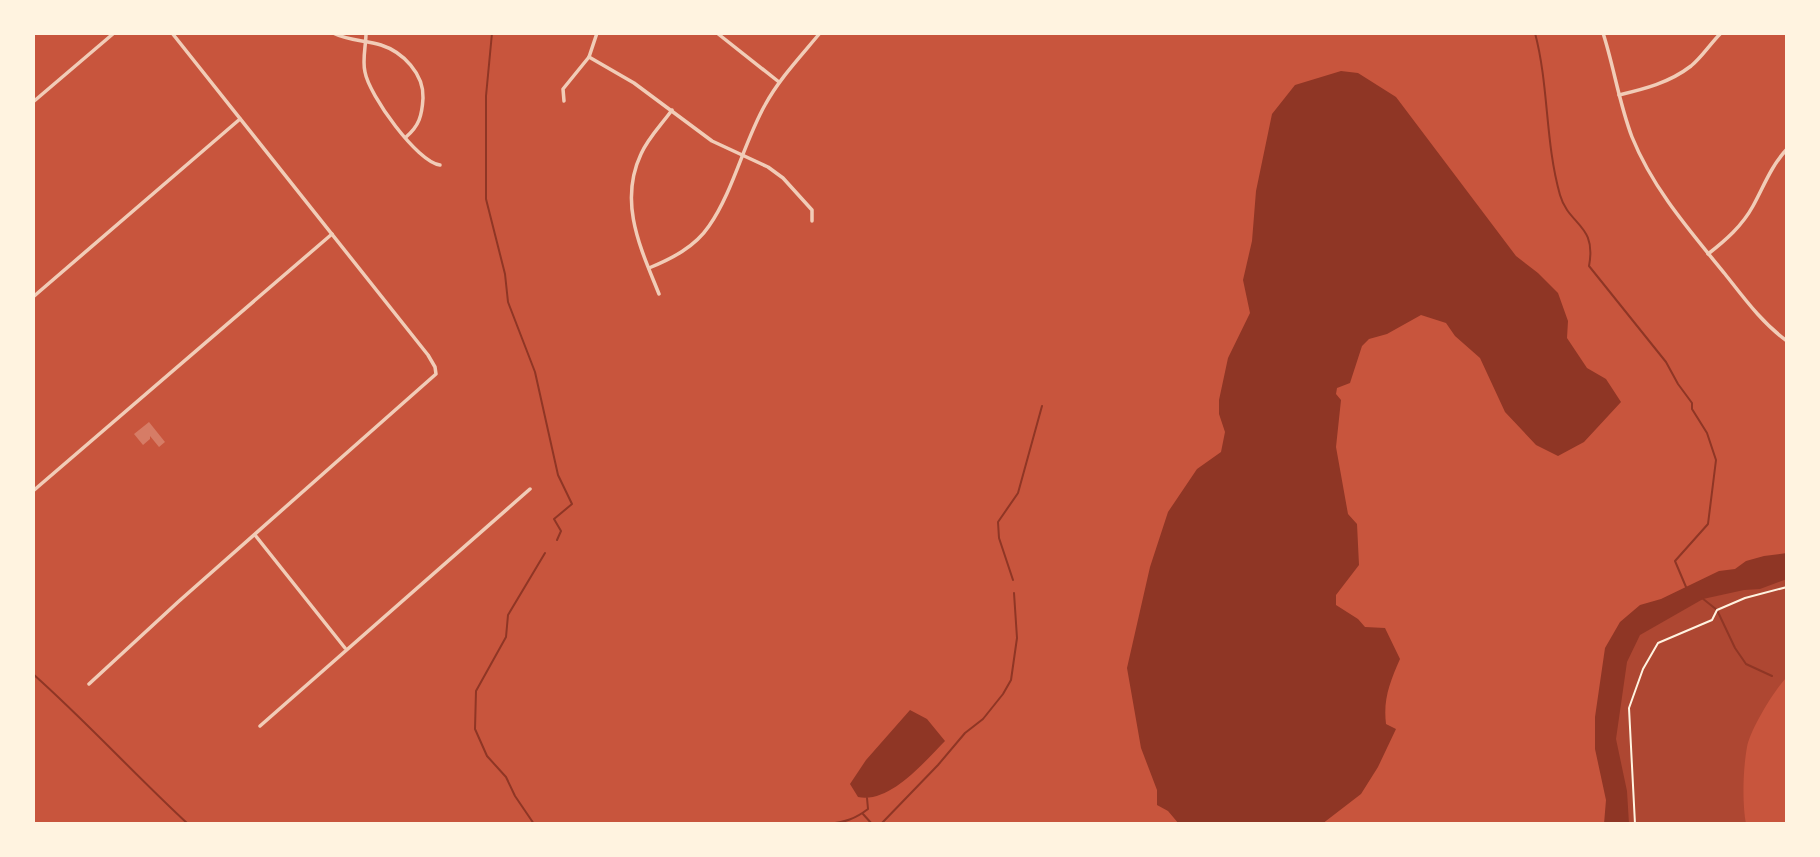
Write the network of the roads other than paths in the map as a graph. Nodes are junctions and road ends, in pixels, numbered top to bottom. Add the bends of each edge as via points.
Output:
1 (114, 33) edge
2 (172, 33) edge
3 (333, 33) edge
4 (366, 33) edge
5 (597, 33) edge
6 (717, 33) edge
7 (820, 33) edge
8 (1603, 33) edge
9 (1721, 33) edge
10 (366, 42) junction
11 (589, 58) junction
12 (779, 82) junction
13 (1619, 95) junction
14 (564, 101) dead end
15 (33, 102) edge
16 (672, 110) junction
17 (240, 119) junction
18 (406, 137) junction
19 (1787, 149) edge
20 (743, 155) junction
21 (440, 165) dead end
22 (812, 221) dead end
23 (332, 234) junction
24 (1708, 254) junction
25 (649, 268) junction
26 (659, 294) dead end
27 (33, 297) edge
28 (1787, 341) edge
29 (530, 489) dead end
30 (33, 491) edge
31 (255, 535) junction
32 (346, 649) junction
33 (89, 684) dead end
34 (260, 726) dead end

1 - 15 street
2 - 17 street
3 - 10 street
4 - 10 street
5 - 11 street
6 - 12 street
7 - 12 street
8 - 13 street
9 - 13 street via 1674,78
10 - 18 street via 368,82
10 - 18 street via 399,55 418,75 423,92 420,120
11 - 14 street via 563,89
11 - 16 street
12 - 20 street
13 - 24 street via 1632,137 1654,181
16 - 20 street via 712,141
16 - 25 street via 640,155 631,198 635,233
17 - 23 street
17 - 27 street
18 - 21 street via 431,164
19 - 24 street via 1739,226
20 - 22 street via 783,178 812,210
20 - 25 street via 710,226 685,250
23 - 30 street
23 - 31 street via 428,355 436,374
24 - 28 street via 1760,318
25 - 26 street
29 - 32 street
31 - 32 street
31 - 33 street
32 - 34 street

